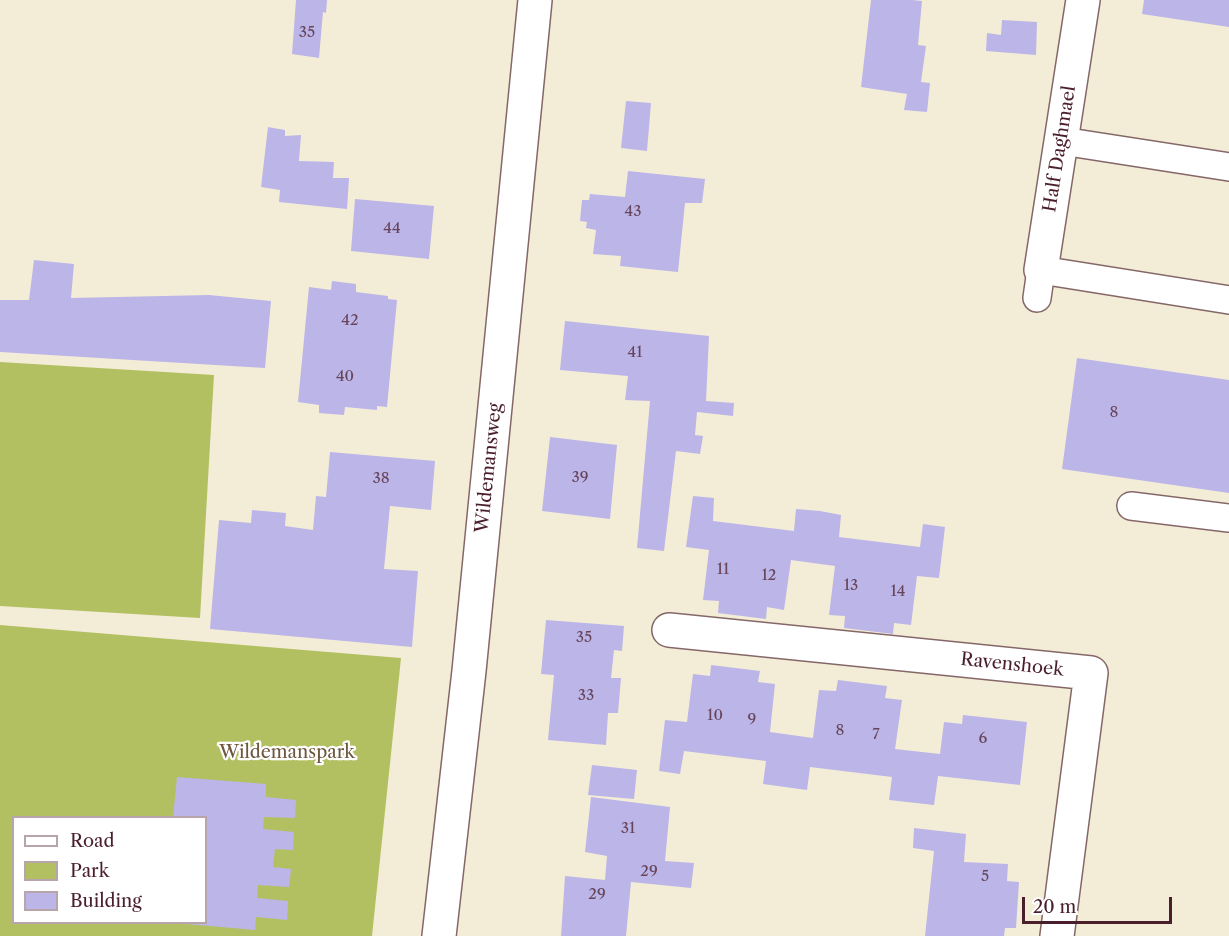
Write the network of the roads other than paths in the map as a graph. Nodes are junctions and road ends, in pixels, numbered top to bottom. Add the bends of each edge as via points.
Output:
1 (535, 0) edge
2 (1083, 0) edge
3 (1062, 141) junction
4 (1229, 167) edge
5 (1039, 284) joint
6 (1229, 300) edge
7 (1131, 506) dead end
8 (1229, 518) edge
9 (669, 630) dead end
10 (439, 936) edge
11 (1057, 936) edge

1 - 10 street, Wildemansweg
2 - 3 street, Half Daghmael
3 - 4 lane
3 - 5 street, Half Daghmael
5 - 6 lane
7 - 8 lane
9 - 11 street, Ravenshoek via 1091,673

